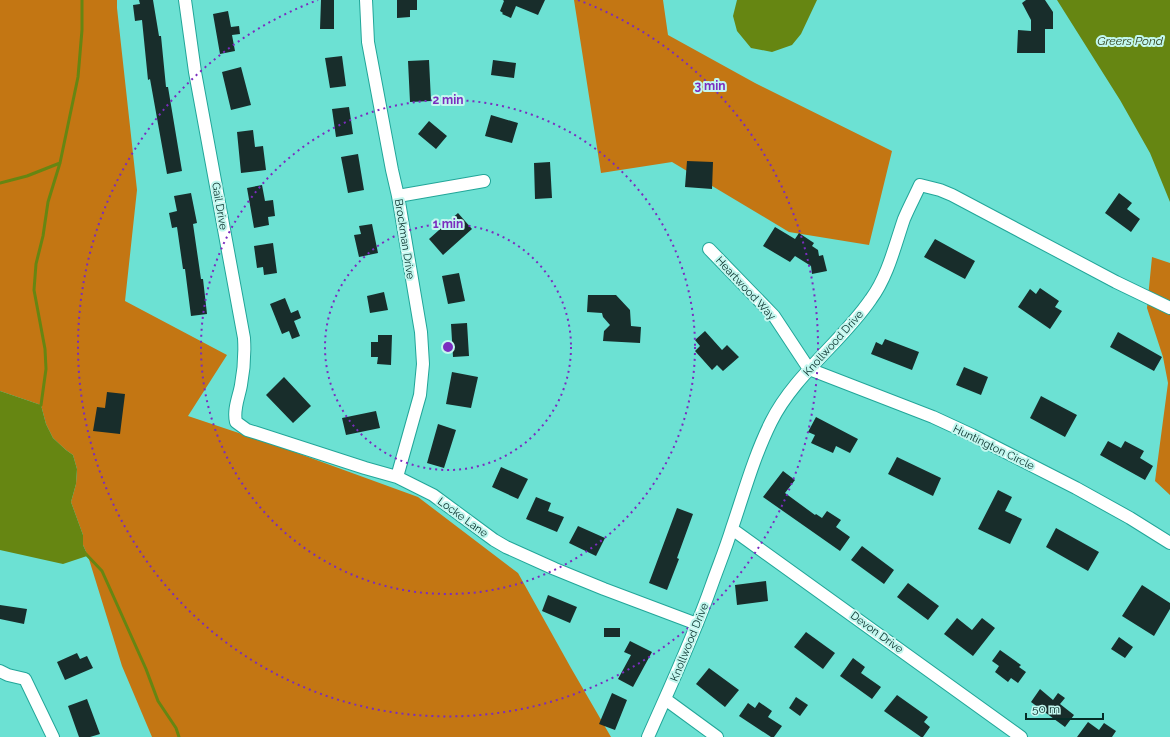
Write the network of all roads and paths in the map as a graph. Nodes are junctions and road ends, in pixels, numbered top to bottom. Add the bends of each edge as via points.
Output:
1 (185, 0) edge
2 (366, 0) edge
3 (484, 182) dead end
4 (398, 196) junction
5 (709, 248) dead end
6 (1170, 308) edge
7 (809, 369) junction
8 (235, 412) joint
9 (397, 477) junction
10 (732, 529) junction
11 (1170, 543) edge
12 (697, 624) junction
13 (0, 671) edge
14 (665, 698) junction
15 (53, 737) edge
16 (648, 737) edge
17 (717, 737) edge
18 (1020, 737) edge

1 - 8 street, Gail Drive via 195,72 244,338 244,370
2 - 4 street, Brockman Drive via 368,42
3 - 4 street
4 - 9 street, Brockman Drive via 421,332 423,364 420,395
5 - 7 street, Heartwood Way via 774,316
6 - 7 street, Knollwood Drive via 952,195 920,184 905,216 886,270 872,298 847,330
7 - 10 street, Knollwood Drive via 778,408 770,424
7 - 11 street, Huntington Circle via 933,417 972,435 1076,488
8 - 9 street, Locke Lane via 236,422 247,430
9 - 12 street, Locke Lane via 433,495 506,547 576,578
10 - 12 street, Knollwood Drive
10 - 18 street, Devon Drive
12 - 14 street, Knollwood Drive
13 - 15 street via 25,679
14 - 16 street, Knollwood Drive
14 - 17 street

